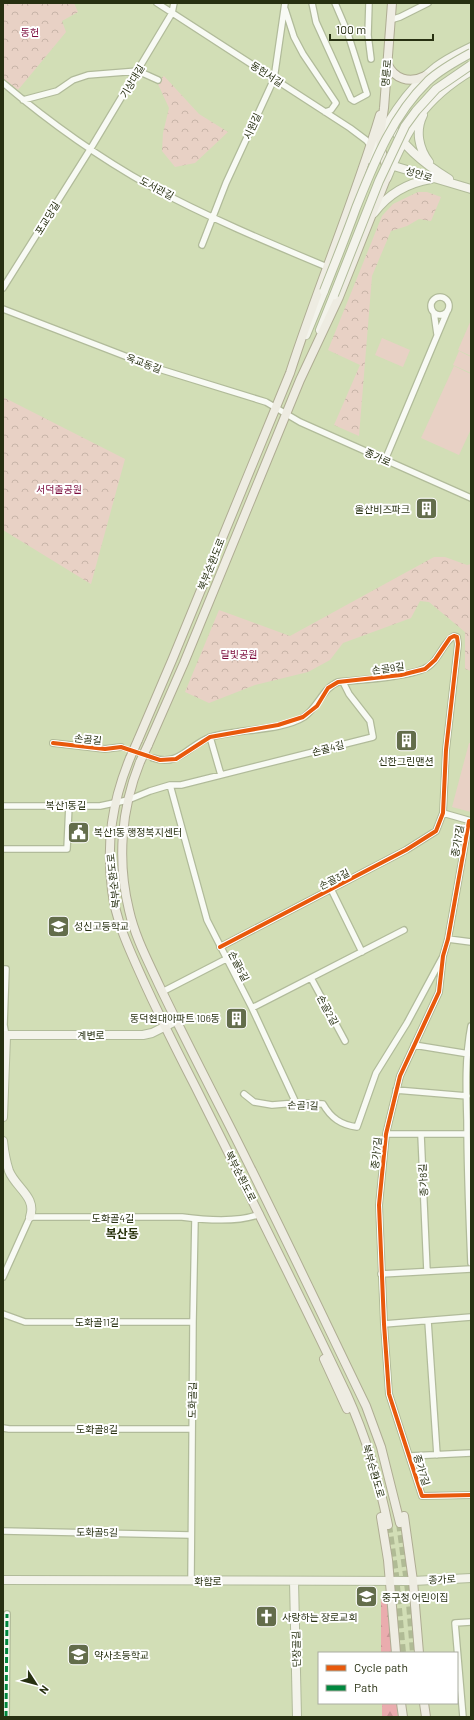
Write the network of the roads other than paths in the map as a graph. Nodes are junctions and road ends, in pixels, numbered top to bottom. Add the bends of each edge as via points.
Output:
1 (157, 3) edge
2 (174, 3) edge
3 (312, 3) edge
4 (335, 3) edge
5 (369, 3) edge
6 (392, 3) edge
7 (428, 3) edge
8 (285, 5) edge
9 (172, 13) junction
10 (390, 20) junction
11 (471, 47) edge
12 (471, 53) edge
13 (371, 58) dead end
14 (387, 63) junction
15 (471, 65) edge
16 (138, 71) junction
17 (471, 71) edge
18 (425, 76) junction
19 (274, 78) junction
20 (158, 80) dead end
21 (3, 83) edge
22 (384, 95) junction
23 (24, 100) junction
24 (431, 102) junction
25 (384, 108) junction
26 (325, 112) junction
27 (389, 121) junction
28 (377, 135) junction
29 (402, 141) junction
30 (372, 147) junction
31 (91, 148) junction
32 (389, 164) junction
33 (363, 170) junction
34 (436, 176) junction
35 (471, 188) edge
36 (372, 215) junction
37 (213, 217) junction
38 (202, 245) dead end
39 (327, 267) junction
40 (3, 288) edge
41 (3, 309) edge
42 (447, 312) junction
43 (434, 313) junction
44 (437, 334) junction
45 (290, 373) junction
46 (301, 378) junction
47 (276, 407) junction
48 (286, 414) junction
49 (385, 460) junction
50 (471, 498) edge
51 (343, 682) junction
52 (210, 737) junction
53 (53, 743) dead end
54 (121, 747) tunnel mouth
55 (153, 758) tunnel mouth
56 (221, 775) junction
57 (170, 785) junction
58 (128, 800) junction
59 (114, 803) junction
60 (69, 805) junction
61 (3, 806) edge
62 (443, 813) junction
63 (470, 821) edge
64 (3, 848) edge
65 (331, 889) junction
66 (404, 930) dead end
67 (448, 939) junction
68 (471, 942) edge
69 (220, 947) junction
70 (362, 952) junction
71 (443, 956) junction
72 (226, 959) junction
73 (3, 969) edge
74 (311, 978) junction
75 (162, 992) junction
76 (252, 1008) junction
77 (176, 1021) junction
78 (471, 1026) edge
79 (165, 1027) junction
80 (5, 1036) edge
81 (345, 1041) dead end
82 (414, 1045) junction
83 (469, 1054) edge
84 (396, 1090) junction
85 (244, 1094) dead end
86 (466, 1096) junction
87 (296, 1103) junction
88 (3, 1117) edge
89 (386, 1134) junction
90 (466, 1134) junction
91 (420, 1135) junction
92 (3, 1141) edge
93 (260, 1214) junction
94 (30, 1217) junction
95 (196, 1219) junction
96 (294, 1257) junction
97 (283, 1262) junction
98 (471, 1263) edge
99 (471, 1269) edge
100 (426, 1271) junction
101 (381, 1274) junction
102 (3, 1277) edge
103 (3, 1314) edge
104 (471, 1317) edge
105 (428, 1321) junction
106 (193, 1322) junction
107 (384, 1324) junction
108 (3, 1428) edge
109 (192, 1429) junction
110 (471, 1453) edge
111 (437, 1455) junction
112 (410, 1456) junction
113 (471, 1495) edge
114 (400, 1523) tunnel mouth
115 (388, 1525) tunnel mouth
116 (3, 1531) edge
117 (190, 1535) junction
118 (471, 1578) edge
119 (3, 1580) edge
120 (294, 1581) junction
121 (390, 1581) junction
122 (413, 1581) junction
123 (191, 1582) junction
124 (7, 1614) dead end
125 (471, 1622) edge
126 (396, 1652) edge
127 (419, 1652) edge
128 (457, 1652) edge
129 (458, 1659) edge
130 (401, 1704) edge
131 (407, 1704) edge
132 (419, 1704) edge
133 (424, 1704) edge
134 (6, 1717) edge
135 (297, 1717) edge
136 (403, 1717) edge
137 (408, 1717) edge
138 (421, 1717) edge
139 (426, 1717) edge
140 (463, 1717) edge

1 - 9 street, 동헌서길
2 - 9 street, 기상대길
3 - 4 street via 316,22 354,101 367,94 347,31
5 - 13 street via 368,35
6 - 10 main road, 명륜로
7 - 10 street
8 - 19 street, 시원길
8 - 26 street via 294,37 336,103 331,110
9 - 16 street, 기상대길
9 - 19 street, 동헌서길
10 - 14 main road, 명륜로
11 - 18 main road via 437,66
12 - 45 main road, 북부순환도로, bridge via 441,70 407,104 396,121 368,177
14 - 18 main road via 392,72 403,79 413,80
14 - 22 main road, 명륜로
15 - 46 main road, 북부순환도로, bridge via 436,89 405,126 379,181
16 - 20 street
16 - 23 street via 80,76 57,91
16 - 31 street, 기상대길
17 - 24 main road via 450,84
18 - 27 main road
19 - 26 street, 동헌서길
19 - 37 street, 시원길
21 - 23 street, 도서관길
22 - 25 main road
22 - 28 main road
23 - 31 street, 도서관길
24 - 29 main road
24 - 34 main road via 421,120 418,134 424,154
25 - 27 main road
25 - 28 main road
26 - 30 street, 동헌서길 via 361,136
27 - 28 main road
27 - 29 main road
28 - 30 main road
28 - 32 main road via 381,150
29 - 32 main road
29 - 34 main road
30 - 32 main road via 381,159
30 - 33 main road
31 - 37 street, 도서관길 via 150,186
31 - 40 street, 포교당길
32 - 33 main road via 374,162
32 - 34 main road, 성안로
32 - 36 main road
33 - 39 main road
34 - 35 main road, 성안로
34 - 36 main road via 396,192
36 - 46 main road via 339,297
37 - 38 street, 시원길
37 - 39 street, 도서관길
39 - 45 main road
41 - 47 street, 옥교동길 via 156,368
42 - 43 street via 441,315
42 - 43 street via 448,301 441,297 432,303 431,309
42 - 44 street
43 - 44 street
44 - 49 street
45 - 47 main road, 북부순환도로
46 - 48 main road, 북부순환도로
47 - 48 street, 옥교동길
47 - 59 main road, 북부순환도로, bridge via 120,781
48 - 49 street, 종가로
48 - 58 main road, 북부순환도로, bridge via 184,663 140,762
49 - 50 street, 종가로
51 - 52 street, 손골9길 via 328,688 317,706 297,720
51 - 56 street, 손골4길 via 353,700 370,721 373,737
51 - 62 street, 손골9길 via 425,669 435,660 450,638 457,637 446,750
52 - 55 street, 손골9길 via 176,759
52 - 56 street
53 - 54 street, 손골길 via 105,749
56 - 57 street, 손골4길
57 - 58 street, 손골4길
57 - 69 street, 손골5길 via 200,899
58 - 59 street, 복산1동길
58 - 75 main road, 북부순환도로 via 123,845 125,889 135,931
59 - 60 street, 복산1동길 via 100,806
59 - 79 main road, 북부순환도로 via 110,860 117,915
60 - 61 street, 복산1동길
60 - 64 street via 67,849
62 - 63 street
62 - 65 street, 손골3길 via 439,826 432,834
63 - 67 street, 종가7길
65 - 69 street, 손골3길
65 - 70 street
66 - 70 street
67 - 68 street
67 - 71 street, 종가7길
69 - 72 street, 손골5길
70 - 74 street
71 - 82 street, 종가7길 via 439,992
71 - 87 street, 손골1길 via 407,1023 376,1073 357,1127 345,1125 329,1114 322,1104
72 - 75 street
72 - 76 street, 손골5길
73 - 80 street via 6,969
74 - 76 street
74 - 81 street, 손골2길
75 - 77 main road, 북부순환도로
76 - 87 street, 손골5길
77 - 79 main road, 계변로
77 - 96 main road, 북부순환도로
78 - 83 street
79 - 80 main road, 계변로 via 143,1035
79 - 93 main road, 북부순환도로
80 - 88 main road
82 - 83 street
82 - 84 street, 종가7길
83 - 86 street
84 - 86 street
84 - 89 street, 종가7길
85 - 87 street, 손골1길 via 254,1102 272,1105
86 - 90 street
89 - 91 street
89 - 101 street, 종가7길 via 379,1205
90 - 91 street
90 - 98 street
91 - 100 street, 종가8길
92 - 94 main road via 10,1172 31,1205
93 - 95 street, 도화골4길 via 244,1219
93 - 97 main road, 북부순환도로
94 - 95 street, 도화골4길
94 - 102 street
95 - 106 street, 도화골길
96 - 114 main road, 북부순환도로 via 373,1423
96 - 122 main road via 353,1368 377,1421 399,1495
97 - 115 main road, 북부순환도로 via 355,1412 376,1476
97 - 121 main road via 350,1415 364,1454 377,1498
99 - 100 street
100 - 101 street
101 - 107 street, 종가7길
103 - 106 street, 도화골11길 via 25,1322
104 - 105 street
105 - 107 street
105 - 111 street
106 - 109 street, 도화골길
107 - 112 street, 종가7길 via 389,1394
108 - 109 street, 도화골8길
109 - 117 street, 도화골길
110 - 111 street
111 - 112 street
112 - 113 street, 종가7길 via 422,1496
116 - 117 street, 도화골5길
117 - 123 street, 도화골길
118 - 122 main road, 종가로
119 - 123 main road, 화합로
120 - 121 main road, 화합로
120 - 123 main road, 화합로
120 - 135 main road, 단장골길
121 - 122 main road, 화합로
121 - 126 main road
122 - 127 main road
124 - 134 street
125 - 128 street via 455,1624
129 - 140 street
130 - 136 main road
131 - 137 main road
132 - 138 main road
133 - 139 main road

